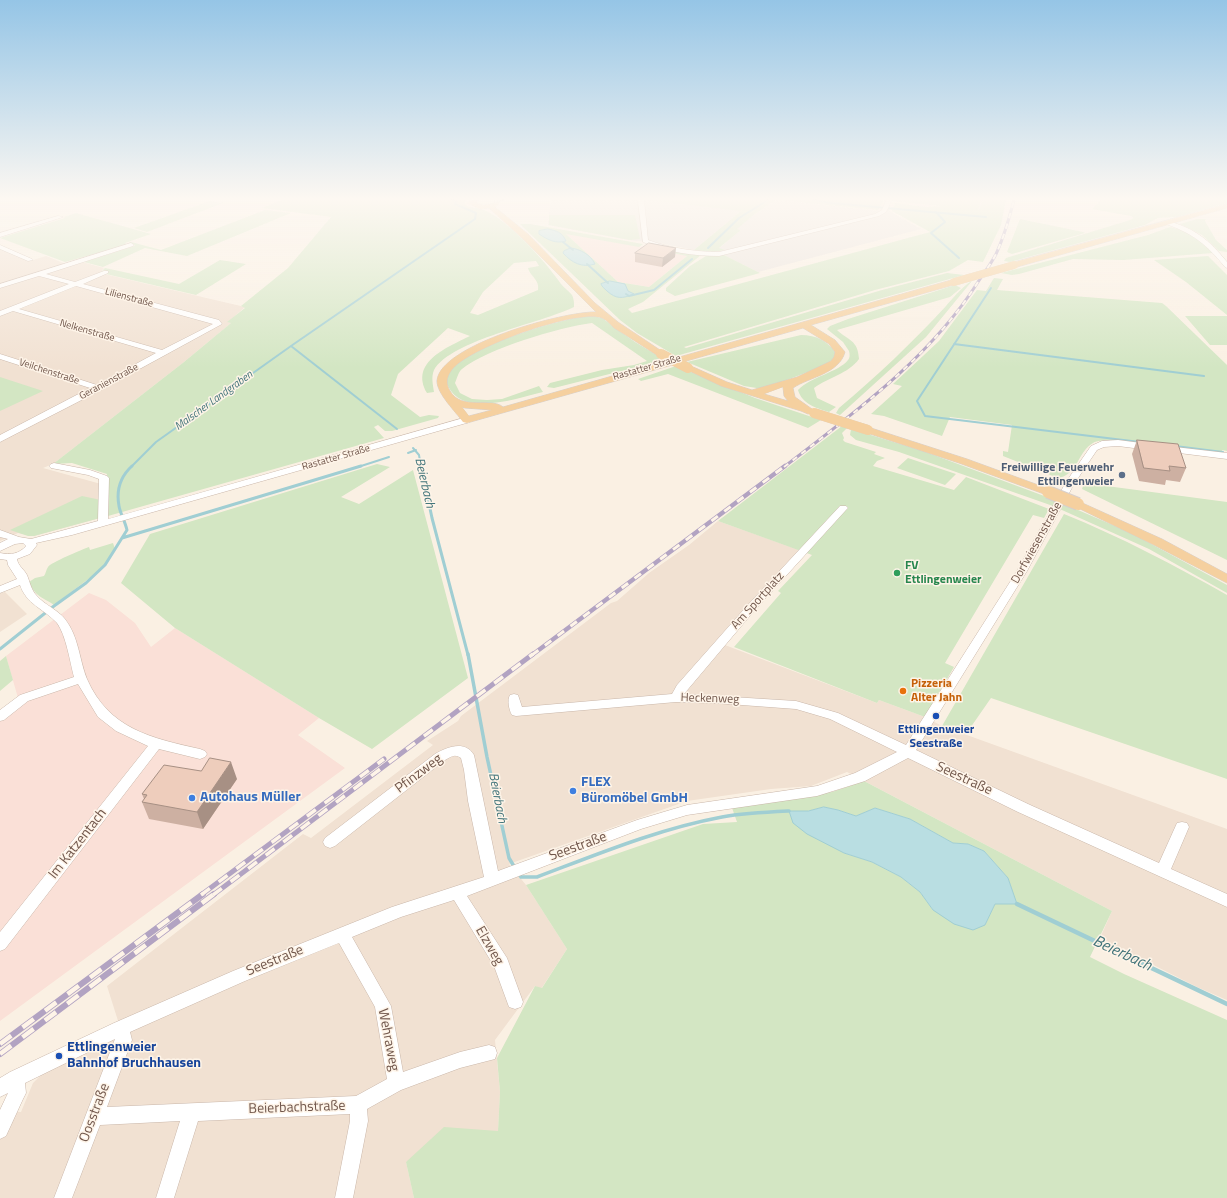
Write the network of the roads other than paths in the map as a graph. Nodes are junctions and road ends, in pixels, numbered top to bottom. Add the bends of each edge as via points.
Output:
1 (21, 256) edge
2 (96, 256) edge
3 (545, 256) edge
4 (1047, 256) edge
5 (1218, 256) edge
6 (30, 260) dead end
7 (1227, 266) edge
8 (106, 272) dead end
9 (39, 274) junction
10 (75, 284) junction
11 (0, 286) edge
12 (586, 299) junction
13 (12, 309) junction
14 (0, 314) edge
15 (605, 316) junction
16 (569, 317) junction
17 (218, 323) joint
18 (803, 324) junction
19 (163, 353) junction
20 (0, 356) edge
21 (801, 378) junction
22 (98, 388) junction
23 (750, 393) junction
24 (451, 399) junction
25 (465, 405) junction
26 (512, 407) junction
27 (811, 412) junction
28 (470, 419) junction
29 (0, 440) edge
30 (1227, 456) edge
31 (54, 466) dead end
32 (843, 508) dead end
33 (104, 523) junction
34 (0, 533) edge
35 (18, 540) junction
36 (1, 543) edge
37 (30, 545) junction
38 (0, 556) edge
39 (16, 556) junction
40 (22, 577) junction
41 (1227, 579) edge
42 (0, 590) edge
43 (81, 679) junction
44 (514, 698) dead end
45 (676, 698) junction
46 (0, 717) edge
47 (156, 744) junction
48 (908, 752) junction
49 (200, 754) dead end
50 (1182, 827) dead end
51 (330, 842) dead end
52 (1163, 871) junction
53 (492, 879) junction
54 (456, 892) junction
55 (1227, 901) edge
56 (342, 934) junction
57 (0, 944) edge
58 (516, 1002) dead end
59 (120, 1028) junction
60 (489, 1053) dead end
61 (16, 1078) junction
62 (396, 1084) junction
63 (0, 1088) edge
64 (358, 1105) junction
65 (191, 1113) junction
66 (94, 1116) junction
67 (0, 1130) edge
68 (63, 1198) edge
69 (165, 1198) edge
70 (344, 1198) edge

1 - 6 street
2 - 9 street
3 - 12 main road
4 - 18 main road, Rastatter Straße, bridge
5 - 7 street
8 - 10 street
9 - 10 street, Lilienstraße
9 - 11 street
10 - 13 street
10 - 17 street, Lilienstraße
12 - 15 main road
12 - 16 main road via 580,310
13 - 14 street
13 - 19 street, Nelkenstraße
15 - 16 main road via 588,314
15 - 23 main road, bridge via 633,337 688,368
16 - 24 main road via 517,332 479,347 449,364 443,372 441,381 444,391
17 - 19 street, Geranienstraße
18 - 21 main road via 836,345 840,355 836,362 825,369
18 - 26 main road, Rastatter Straße
19 - 22 street, Geranienstraße
20 - 22 street, Veilchenstraße
21 - 23 main road
21 - 27 main road via 788,387 788,394 793,401
22 - 29 street, Geranienstraße
23 - 27 main road
24 - 25 main road
24 - 28 main road
25 - 26 main road
25 - 28 main road via 473,412
26 - 28 main road, Rastatter Straße
27 - 41 main road, bridge via 963,461 1078,504 1158,542
28 - 33 street, Rastatter Straße
30 - 48 street, Dorfwiesenstraße via 1118,443 1102,444 1094,448 1069,484 1022,571
31 - 33 street via 104,478
32 - 45 street, Am Sportplatz via 750,609 681,688
33 - 37 street, Rastatter Straße
34 - 35 street
35 - 36 street
35 - 37 street
37 - 39 street, Rastatter Straße
38 - 39 street
39 - 40 street via 13,565
40 - 42 street
40 - 43 street via 27,592 67,630
43 - 46 street via 24,698
43 - 47 street via 106,718 120,728
44 - 45 street, Heckenweg via 516,712
45 - 48 street, Heckenweg via 796,705 834,716
47 - 49 street
47 - 57 street, Im Katzentach
48 - 52 street, Seestraße via 1023,808
48 - 53 street, Seestraße via 860,777 817,791 687,810 637,825
50 - 52 street
51 - 53 street, Pfinzweg via 440,757 450,751 459,750 467,756 471,770
52 - 55 street, Seestraße
53 - 54 street, Seestraße
54 - 56 street, Seestraße
54 - 58 street, Elzweg via 501,963
56 - 59 street, Seestraße
56 - 62 street, Wehraweg via 383,1006
59 - 61 street, Seestraße
59 - 66 street, Oosstraße via 124,1040
60 - 62 street, Beierbachstraße via 460,1060
61 - 63 street, Seestraße
61 - 67 street via 17,1093
62 - 64 street, Beierbachstraße
64 - 65 street, Beierbachstraße
64 - 70 street via 358,1121
65 - 66 street, Beierbachstraße
65 - 69 street
66 - 68 street, Oosstraße

